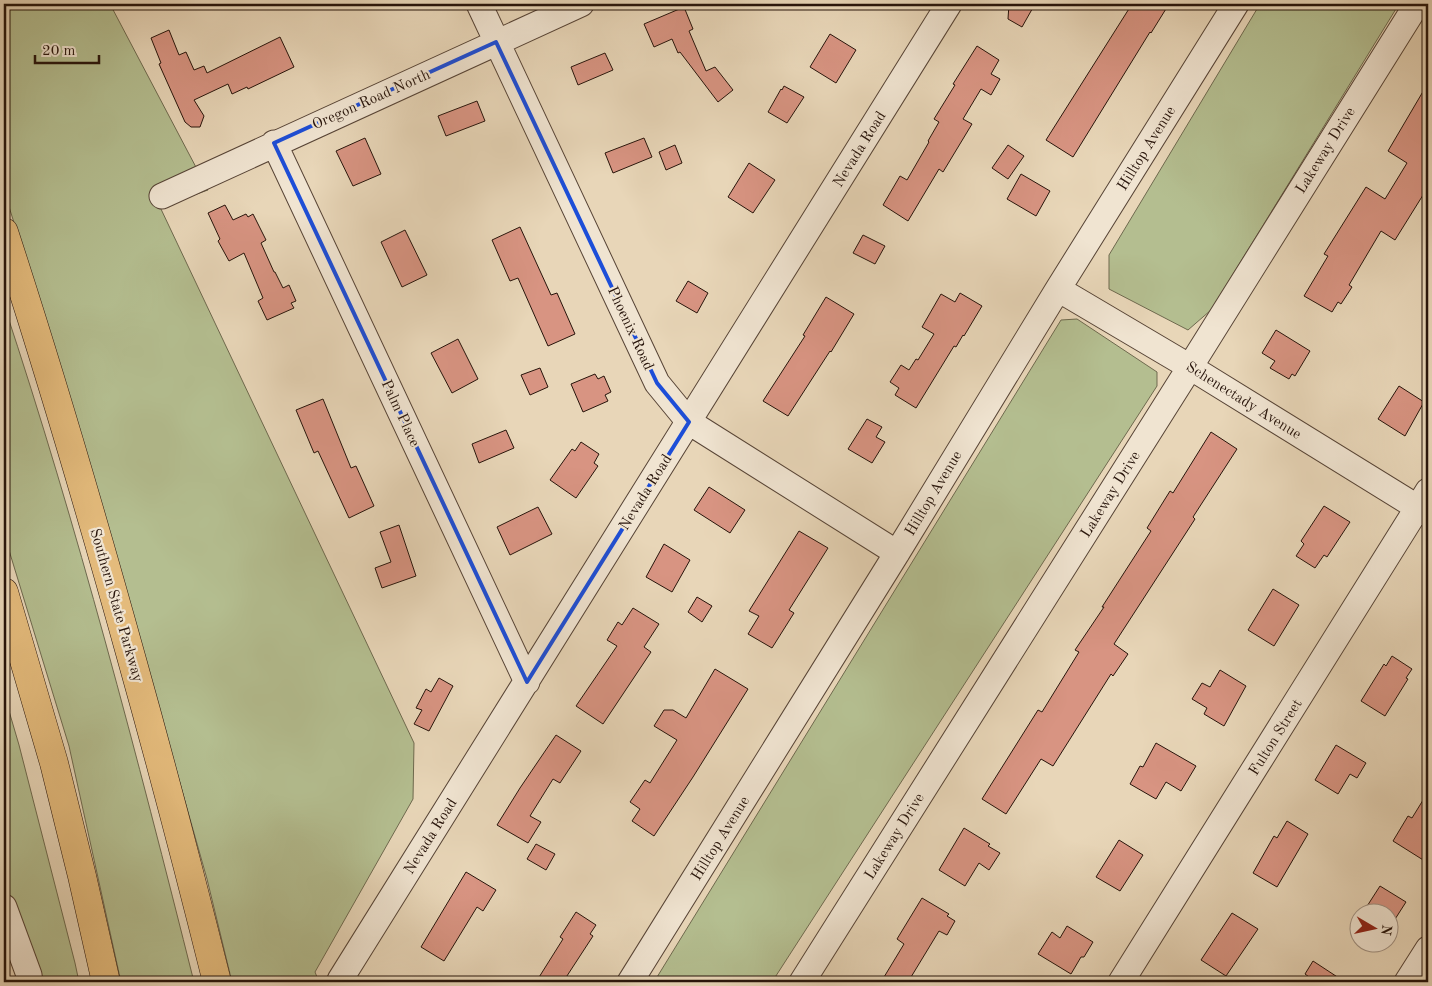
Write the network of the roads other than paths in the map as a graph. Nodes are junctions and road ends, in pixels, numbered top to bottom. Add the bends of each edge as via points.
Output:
1 (479, 4) edge
2 (581, 4) edge
3 (949, 4) edge
4 (1236, 4) edge
5 (1416, 4) edge
6 (496, 42) junction
7 (274, 143) junction
8 (162, 196) dead end
9 (4, 232) edge
10 (1058, 289) junction
11 (1190, 367) junction
12 (689, 422) junction
13 (1425, 504) edge
14 (897, 553) junction
15 (4, 592) edge
16 (527, 682) junction
17 (4, 907) edge
18 (1428, 949) edge
19 (340, 981) edge
20 (30, 982) edge
21 (106, 982) edge
22 (217, 982) edge
23 (630, 982) edge
24 (802, 982) edge
25 (1121, 982) edge
26 (1407, 982) edge

1 - 6 street, Phoenix Road
2 - 6 street, Oregon Road North
3 - 12 street, Nevada Road
4 - 10 street, Hilltop Avenue
5 - 11 street, Lakeway Drive
6 - 7 street, Oregon Road North
6 - 12 street, Phoenix Road via 657,382
7 - 8 street, Oregon Road North
7 - 16 street, Palm Place
9 - 22 highway, Southern State Parkway via 115,598
10 - 11 street, Schenectady Avenue
10 - 14 street, Hilltop Avenue
11 - 13 street, Schenectady Avenue
11 - 24 street, Lakeway Drive
12 - 14 street, Phoenix Road
12 - 16 street, Nevada Road
13 - 25 street, Fulton Street
14 - 23 street, Hilltop Avenue
15 - 21 highway via 54,763
16 - 19 street, Nevada Road
17 - 20 street
18 - 26 street

